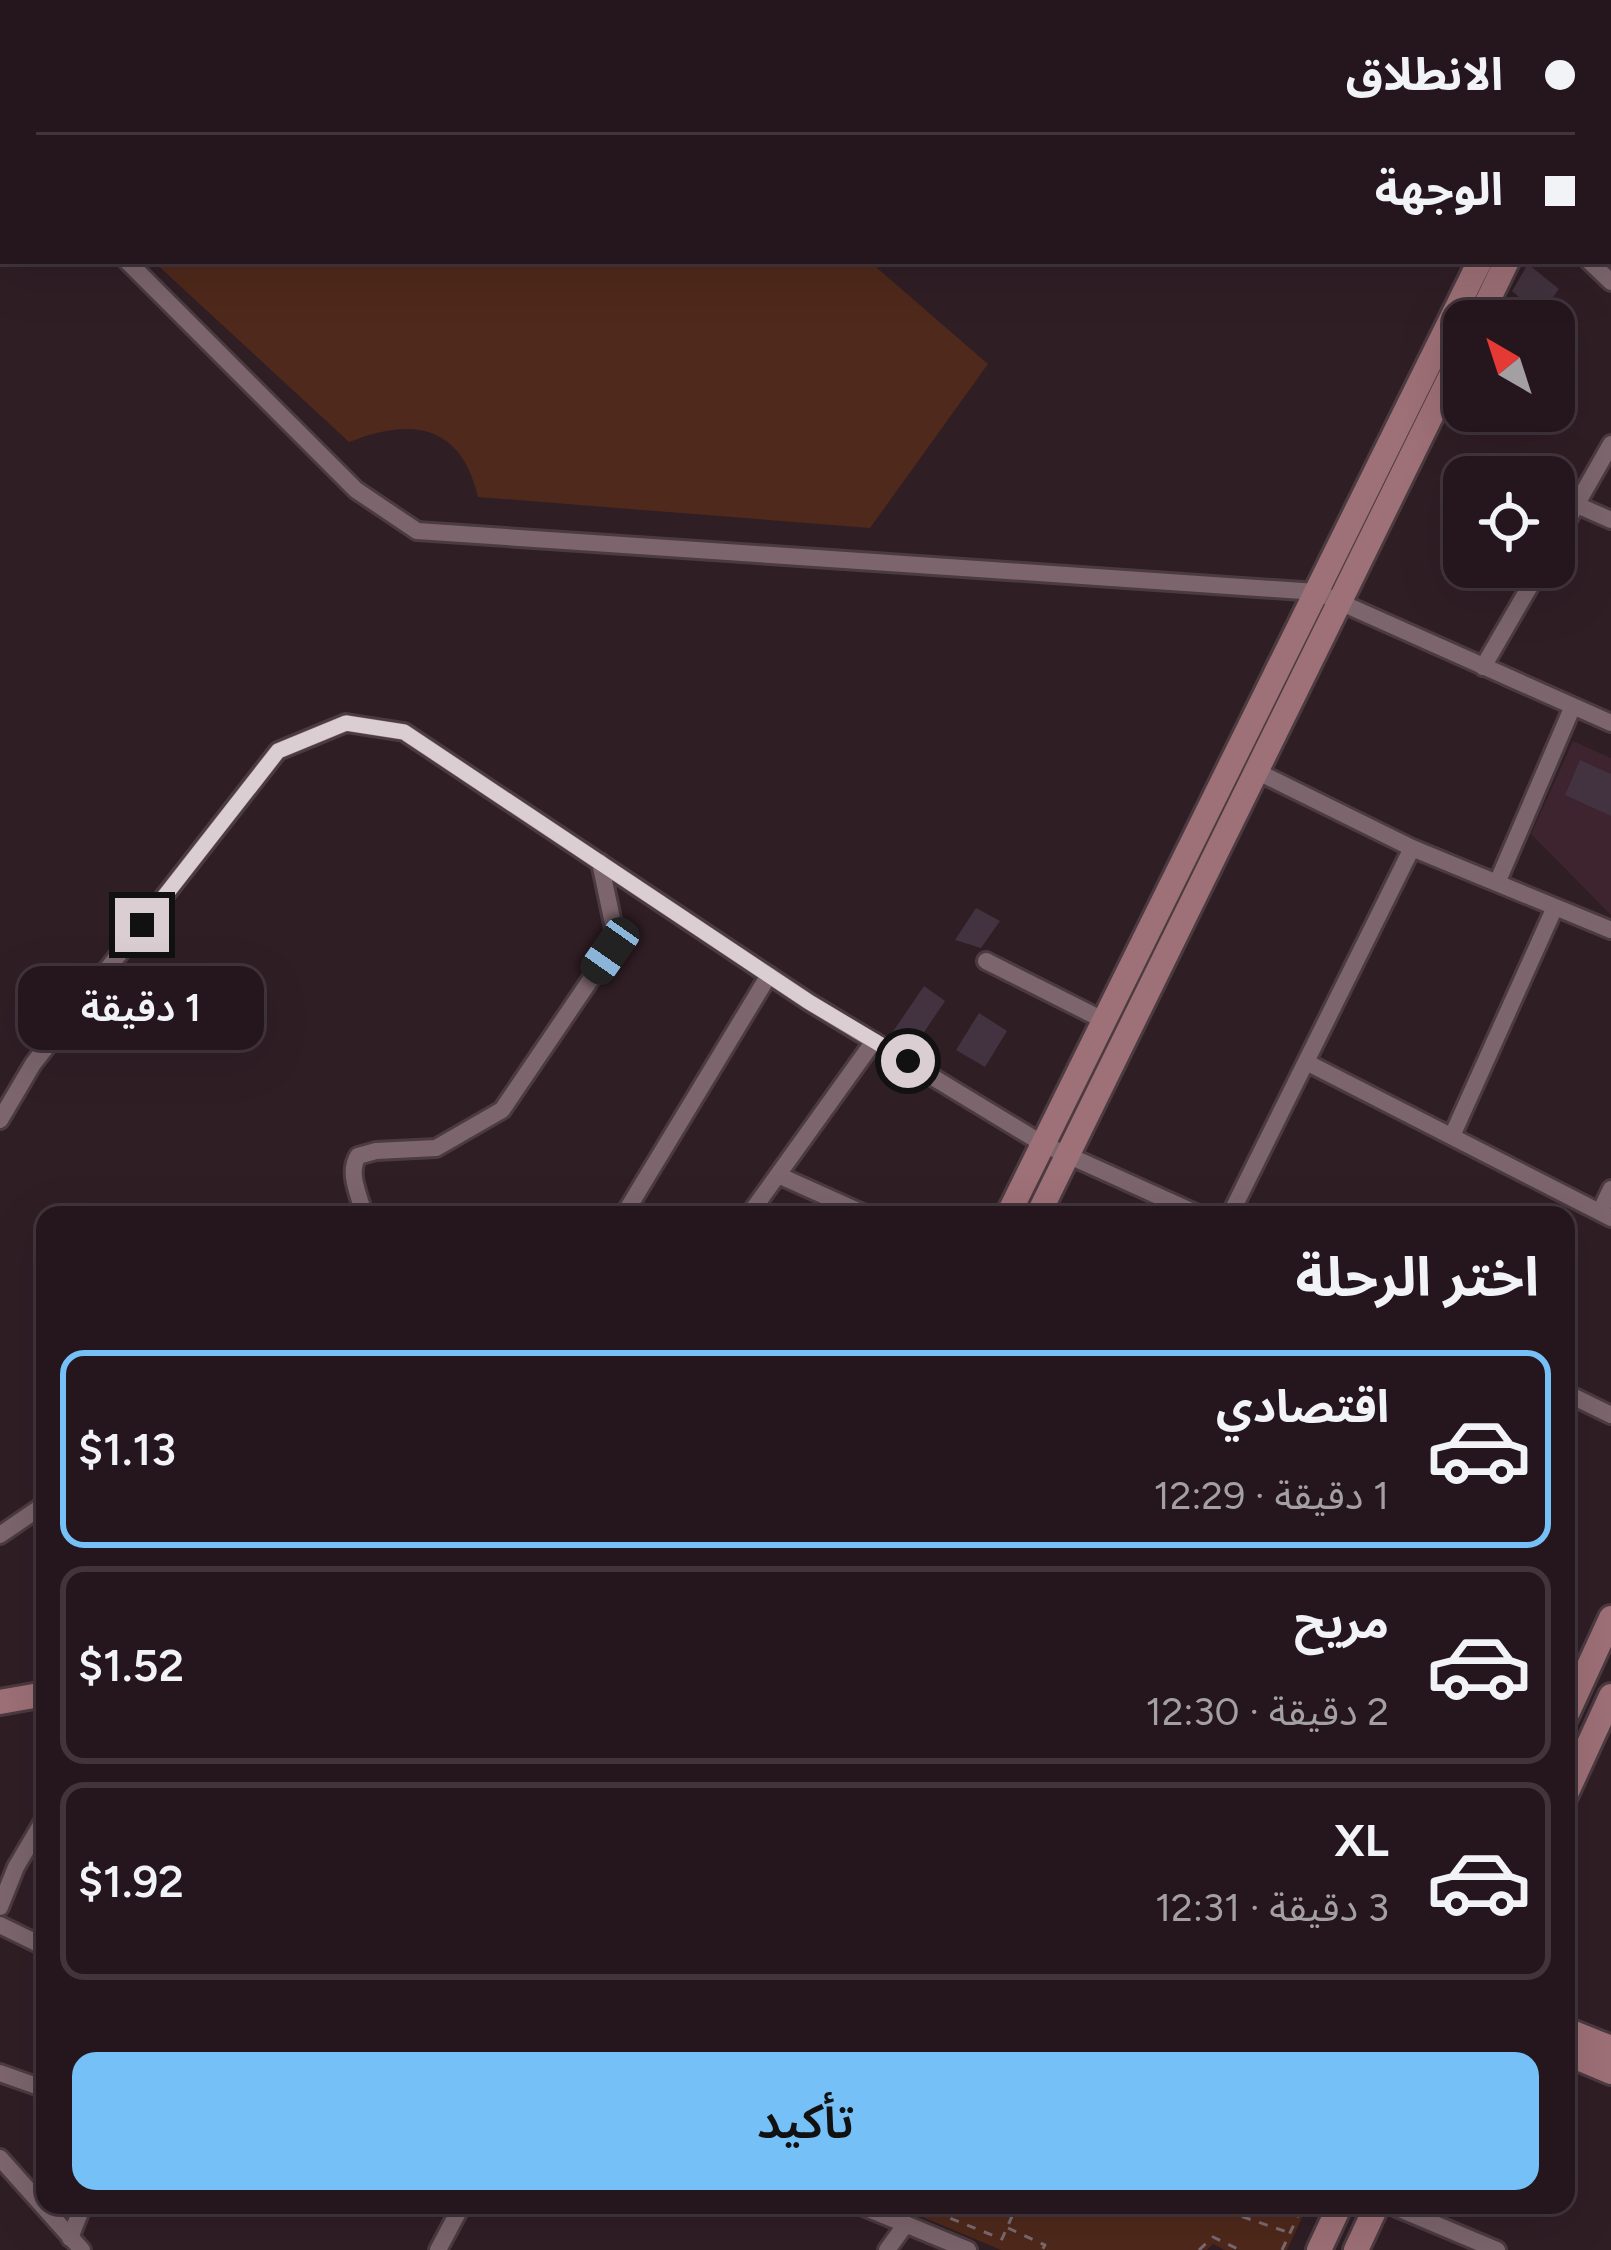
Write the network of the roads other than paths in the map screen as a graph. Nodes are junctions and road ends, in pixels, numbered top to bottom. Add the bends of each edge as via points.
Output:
1 (130, 264) edge
2 (1479, 264) edge
3 (1506, 264) edge
4 (1488, 300) edge
5 (1443, 387) edge
6 (1611, 444) edge
7 (1576, 506) joint
8 (1611, 520) edge
9 (1529, 588) edge
10 (1328, 598) junction
11 (1483, 667) junction
12 (1573, 706) junction
13 (1611, 723) edge
14 (1256, 772) junction
15 (1412, 848) junction
16 (600, 862) junction
17 (1497, 883) junction
18 (1555, 907) junction
19 (1611, 930) edge
20 (986, 961) dead end
21 (769, 975) junction
22 (1105, 1021) junction
23 (874, 1041) junction
24 (1306, 1062) junction
25 (0, 1120) edge
26 (1452, 1136) junction
27 (1043, 1144) junction
28 (1069, 1154) junction
29 (778, 1175) junction
30 (1611, 1189) edge
31 (361, 1206) edge
32 (629, 1206) edge
33 (756, 1206) edge
34 (847, 1206) edge
35 (1012, 1206) edge
36 (1043, 1206) edge
37 (1181, 1206) edge
38 (1234, 1206) edge
39 (1606, 1215) edge
40 (1575, 1398) edge
41 (1611, 1415) edge
42 (36, 1510) edge
43 (0, 1534) edge
44 (1611, 1618) edge
45 (36, 1696) edge
46 (1575, 1696) edge
47 (1611, 1696) edge
48 (0, 1702) edge
49 (1575, 1774) edge
50 (36, 1833) edge
51 (0, 1907) edge
52 (0, 1925) edge
53 (36, 1943) edge
54 (1575, 2034) edge
55 (1611, 2048) edge
56 (1575, 2057) edge
57 (1611, 2072) edge
58 (0, 2073) edge
59 (36, 2086) edge
60 (0, 2158) edge
61 (36, 2199) edge
62 (49, 2214) edge
63 (81, 2214) edge
64 (457, 2214) edge
65 (881, 2214) edge
66 (1336, 2214) edge
67 (1373, 2214) edge
68 (1411, 2214) edge
69 (906, 2224) junction
70 (76, 2244) edge
71 (438, 2250) edge
72 (887, 2250) edge
73 (968, 2250) edge
74 (1319, 2250) edge
75 (1356, 2250) edge
76 (1497, 2250) edge

1 - 10 street via 356,490 417,530
2 - 10 street
3 - 4 street
5 - 10 street
6 - 7 street
7 - 8 street
9 - 11 street
10 - 11 street
10 - 14 street
10 - 22 street
11 - 12 street
12 - 13 street
12 - 17 street
14 - 15 street
14 - 28 street
15 - 17 street
15 - 24 street
16 - 21 street
16 - 25 street via 404,732 346,723 278,751 33,1064
16 - 31 street via 615,933 610,951 502,1110 436,1148 358,1156
17 - 18 street
18 - 19 street
18 - 26 street
20 - 22 street
21 - 23 street
21 - 32 street
22 - 27 street
23 - 27 street
23 - 29 street
24 - 26 street
24 - 38 street
26 - 39 street
27 - 28 street
27 - 35 street
28 - 36 street
28 - 37 street
29 - 33 street
29 - 34 street
30 - 39 street
40 - 41 street
42 - 43 street
44 - 46 street
45 - 48 street
47 - 49 street
50 - 51 street
52 - 53 street
54 - 55 street
56 - 57 street
58 - 59 street
60 - 61 street
62 - 70 street
63 - 70 street
64 - 71 street
65 - 69 street
66 - 74 street
67 - 75 street
68 - 76 street
69 - 72 street
69 - 73 street

